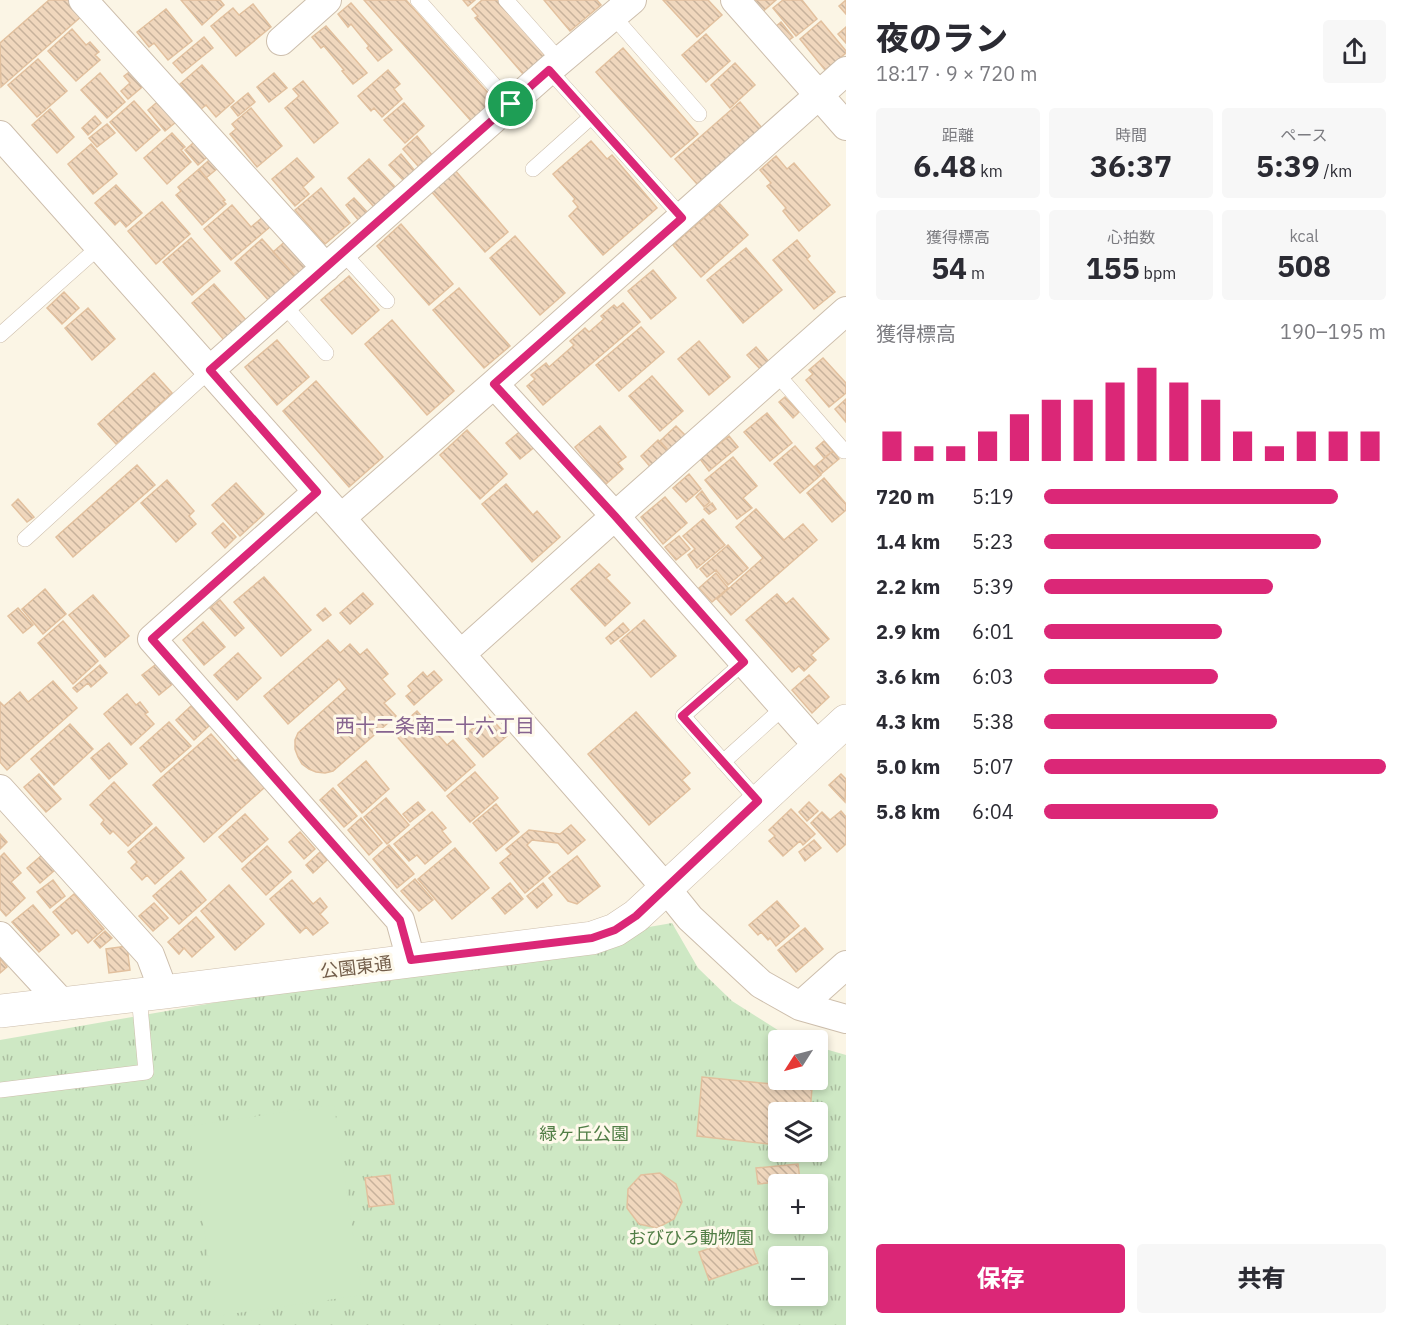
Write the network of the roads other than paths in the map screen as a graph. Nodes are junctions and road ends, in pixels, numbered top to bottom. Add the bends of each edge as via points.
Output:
1 (83, 0) edge
2 (327, 0) edge
3 (418, 0) edge
4 (506, 0) edge
5 (735, 0) edge
6 (622, 8) edge
7 (281, 41) dead end
8 (554, 65) junction
9 (846, 71) edge
10 (819, 96) junction
11 (511, 104) junction
12 (699, 114) dead end
13 (591, 117) junction
14 (846, 126) edge
15 (0, 135) edge
16 (533, 169) dead end
17 (682, 218) junction
18 (100, 246) junction
19 (334, 260) junction
20 (387, 301) dead end
21 (284, 305) junction
22 (846, 311) edge
23 (0, 335) edge
24 (326, 353) dead end
25 (210, 370) junction
26 (776, 373) junction
27 (494, 384) junction
28 (844, 451) dead end
29 (317, 492) junction
30 (615, 516) junction
31 (341, 518) junction
32 (25, 539) dead end
33 (461, 654) junction
34 (744, 662) junction
35 (784, 708) junction
36 (846, 721) edge
37 (818, 746) junction
38 (723, 762) junction
39 (0, 789) edge
40 (758, 801) junction
41 (665, 887) junction
42 (0, 936) edge
43 (411, 960) junction
44 (846, 965) edge
45 (152, 994) junction
46 (62, 1003) junction
47 (800, 1006) junction
48 (0, 1011) edge
49 (846, 1019) edge
50 (0, 1090) edge

1 - 19 street
2 - 7 street
3 - 11 lane
4 - 8 lane
5 - 10 street
6 - 8 street
6 - 12 lane
8 - 11 street
8 - 13 lane
9 - 10 street
10 - 14 street
10 - 17 street
11 - 19 street
13 - 16 lane
13 - 17 lane
15 - 18 street
17 - 27 street
18 - 23 lane
18 - 25 street
19 - 20 lane
19 - 21 street
21 - 24 lane
21 - 25 street
22 - 26 street
25 - 29 street
25 - 32 lane
26 - 28 lane
26 - 30 street
27 - 30 street
27 - 31 street
29 - 31 street
29 - 43 street via 152,639 400,920
30 - 33 street
30 - 34 street
31 - 33 street
33 - 41 street
34 - 35 street
34 - 38 lane via 682,716
35 - 37 street
35 - 38 lane
36 - 37 street, 公園東通
37 - 40 street, 公園東通
38 - 40 lane
39 - 45 street via 150,955
40 - 41 street, 公園東通
41 - 43 street, 公園東通 via 622,926 592,938
41 - 47 street via 690,918 746,971
42 - 46 street
43 - 45 street, 公園東通
44 - 47 street
45 - 46 street, 公園東通
45 - 50 lane via 146,1072
46 - 48 street, 公園東通
47 - 49 street

